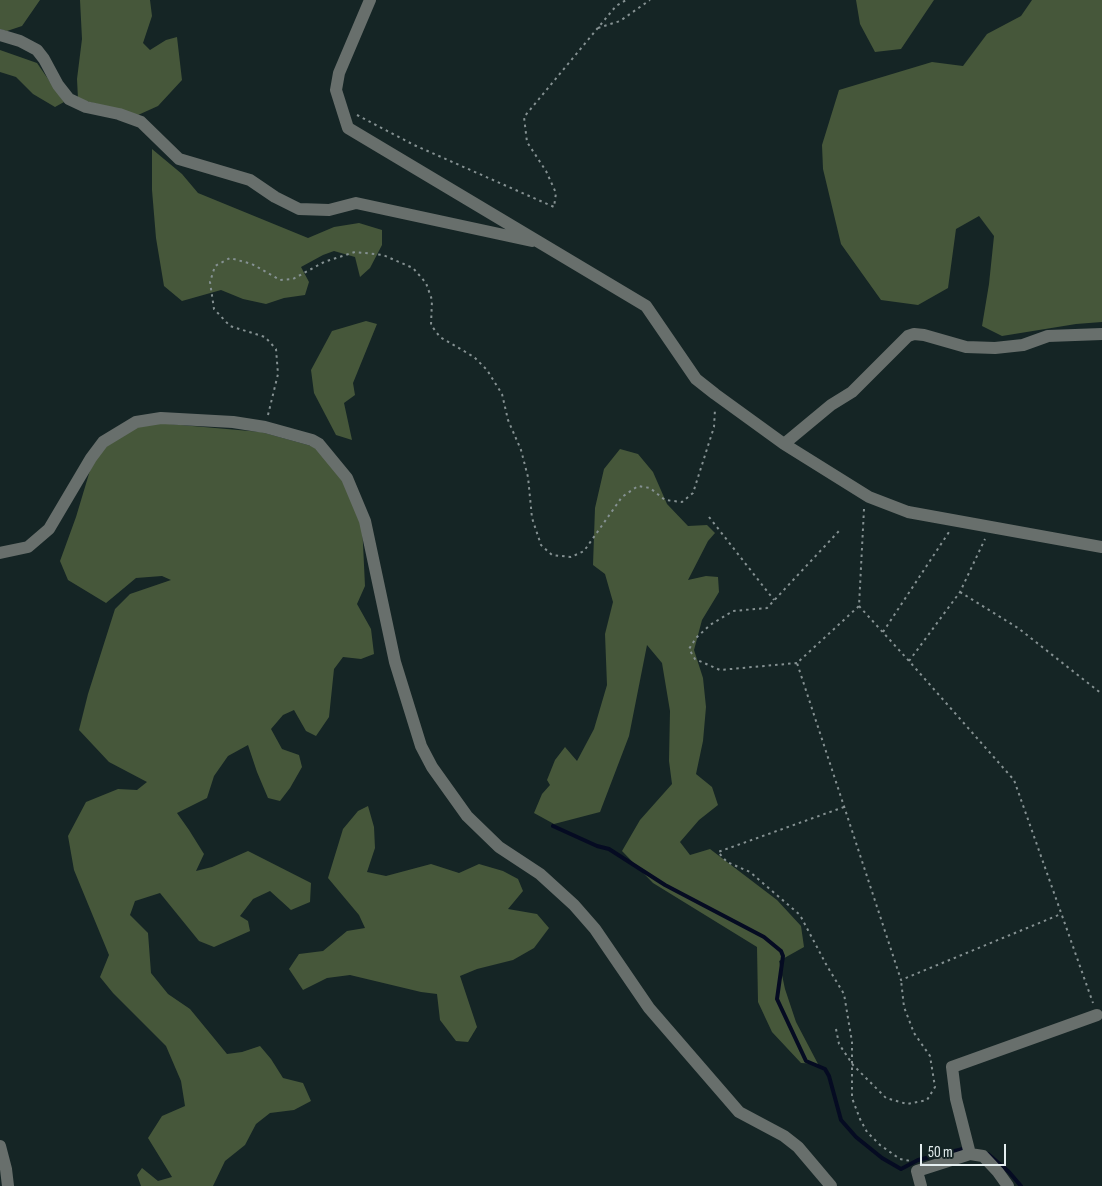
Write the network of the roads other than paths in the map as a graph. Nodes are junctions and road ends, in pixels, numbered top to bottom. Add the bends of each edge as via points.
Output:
1 (370, 0) edge
2 (0, 35) edge
3 (542, 243) junction
4 (1102, 334) edge
5 (784, 444) junction
6 (1102, 547) edge
7 (0, 553) edge
8 (1097, 1015) road end
9 (0, 1146) edge
10 (970, 1154) junction
11 (8, 1186) edge
12 (831, 1186) edge
13 (921, 1186) edge
14 (1008, 1186) edge

1 - 3 street via 339,72 336,90 348,128
2 - 3 street via 20,40 37,50 70,99 86,107 141,122 180,159 250,180 299,210 329,210 356,203
3 - 5 street via 646,306 696,378
4 - 5 street via 1048,336 1023,345 995,348 966,347 924,335 908,336 852,392
5 - 6 street via 865,494 908,512
7 - 12 street via 28,547 49,529 103,442 136,422 160,418 232,422 265,427 319,444 347,478 364,520 395,662 421,746 432,766 467,816 499,847 540,874 574,905 595,929 649,1008 739,1112 798,1146
8 - 10 street via 952,1067 956,1099
9 - 11 street
10 - 13 street via 917,1171
10 - 14 street via 983,1156

